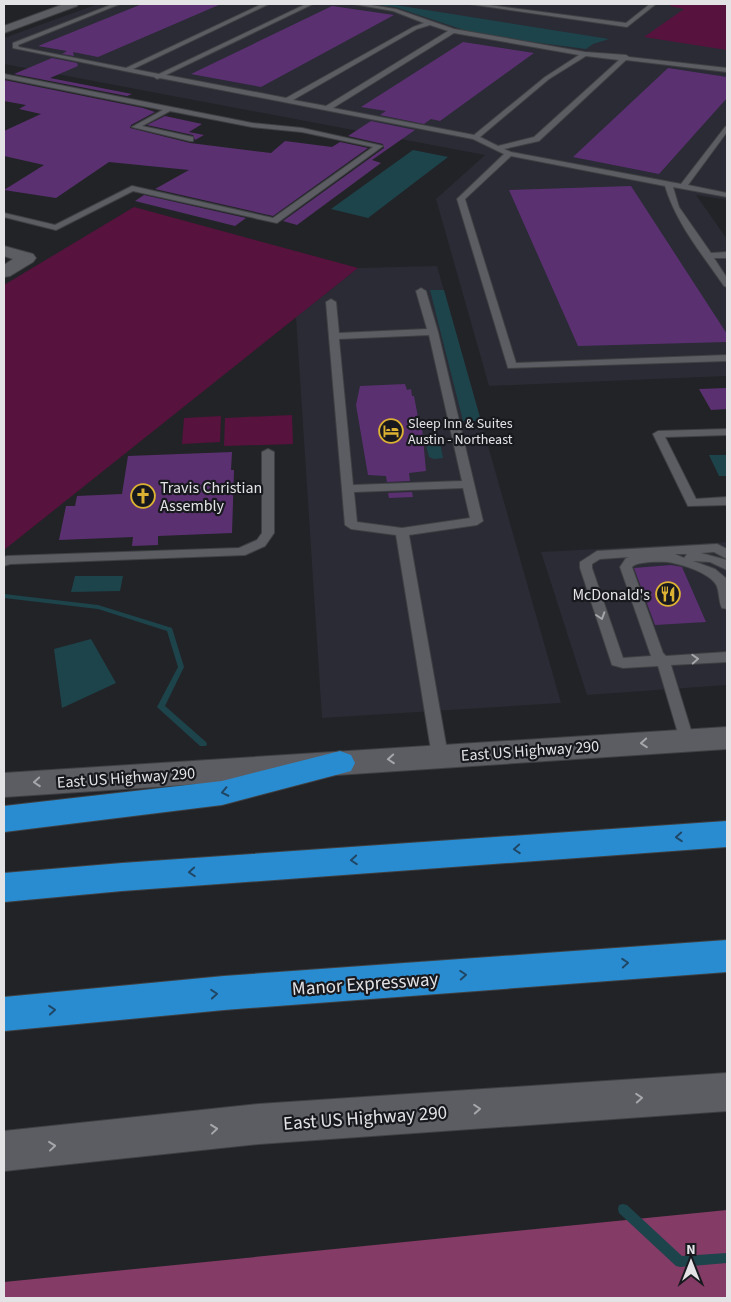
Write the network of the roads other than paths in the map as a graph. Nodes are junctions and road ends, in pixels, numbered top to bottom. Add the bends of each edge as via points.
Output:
1 (74, 4) edge
2 (117, 4) edge
3 (266, 4) edge
4 (310, 4) edge
5 (356, 4) edge
6 (472, 4) edge
7 (652, 4) edge
8 (430, 22) junction
9 (4, 30) edge
10 (453, 31) junction
11 (586, 54) junction
12 (626, 58) junction
13 (126, 70) junction
14 (727, 70) edge
15 (4, 76) edge
16 (158, 77) junction
17 (288, 100) junction
18 (328, 108) junction
19 (169, 109) junction
20 (727, 128) edge
21 (475, 137) junction
22 (190, 139) dead end
23 (497, 148) junction
24 (509, 154) junction
25 (668, 184) junction
26 (684, 187) junction
27 (727, 195) edge
28 (4, 215) edge
29 (4, 251) edge
30 (727, 255) edge
31 (707, 256) junction
32 (4, 272) edge
33 (727, 284) edge
34 (421, 291) dead end
35 (331, 302) dead end
36 (433, 332) junction
37 (333, 336) junction
38 (727, 358) edge
39 (727, 432) edge
40 (268, 452) dead end
41 (469, 484) junction
42 (347, 489) junction
43 (727, 501) edge
44 (402, 532) junction
45 (727, 555) edge
46 (673, 558) junction
47 (4, 562) edge
48 (727, 566) edge
49 (727, 605) edge
50 (727, 657) edge
51 (663, 661) junction
52 (727, 738) edge
53 (687, 740) junction
54 (440, 756) junction
55 (340, 763) junction
56 (4, 784) edge
57 (4, 819) edge
58 (727, 834) edge
59 (4, 888) edge
60 (727, 956) edge
61 (4, 1014) edge
62 (727, 1092) edge
63 (4, 1151) edge

1 - 9 main road
2 - 13 lane via 15,44 16,48
3 - 13 lane
4 - 16 lane
5 - 8 lane via 394,10
6 - 7 lane via 627,25
8 - 10 lane
8 - 17 lane
10 - 11 lane
10 - 18 lane
11 - 12 lane
11 - 21 lane via 547,78
12 - 14 lane
12 - 23 lane via 536,139
13 - 16 lane
15 - 19 lane
16 - 17 lane
17 - 18 lane
18 - 21 lane
19 - 22 lane via 135,127
19 - 28 lane via 379,146 274,221 132,188 56,228
20 - 26 lane
21 - 23 lane
23 - 24 lane
24 - 25 lane
24 - 38 lane via 460,199 512,366
25 - 26 lane
25 - 31 lane via 675,207
26 - 27 lane
29 - 32 main road via 27,258
30 - 31 lane
31 - 33 lane
34 - 36 lane
35 - 37 lane
36 - 37 lane
36 - 41 lane
37 - 42 lane
39 - 43 lane via 658,434 692,502
40 - 47 lane via 268,533 261,543 241,552
41 - 42 lane
41 - 44 lane via 477,520
42 - 44 lane via 351,525
44 - 54 lane
45 -> 51 lane via 716,548 597,555 586,562 617,661
46 - 48 lane via 710,558
46 - 49 lane via 710,572 722,582
46 - 51 lane via 638,559 630,561 626,567 657,655
51 -> 50 lane
51 - 53 lane
52 - 53 main road, East US Highway 290
53 -> 54 main road, East US Highway 290
54 -> 55 main road, East US Highway 290
55 -> 56 main road, East US Highway 290
55 -> 57 highway via 222,793
58 -> 59 highway
61 -> 60 highway, Manor Expressway via 224,993
63 -> 62 main road, East US Highway 290 via 259,1124

